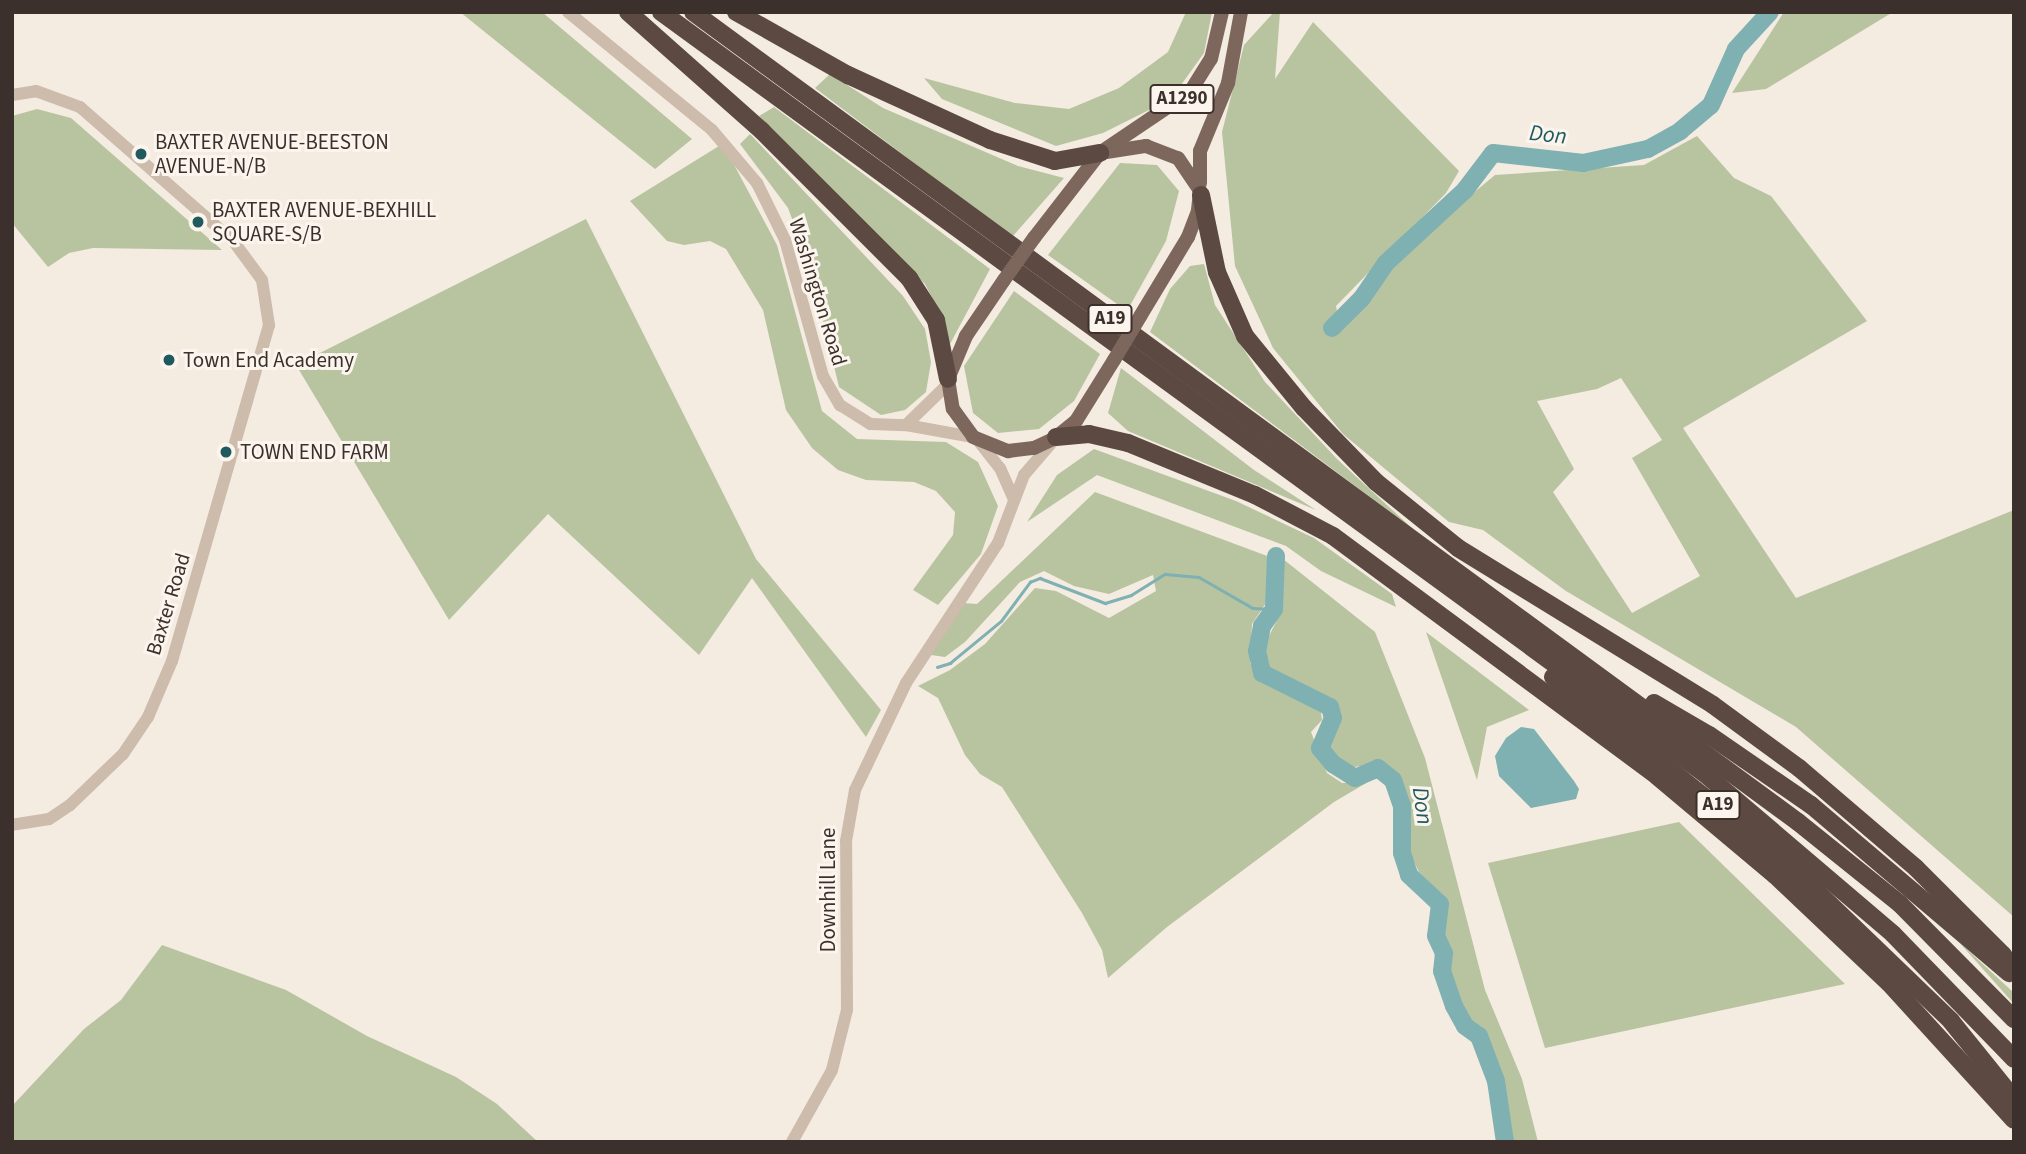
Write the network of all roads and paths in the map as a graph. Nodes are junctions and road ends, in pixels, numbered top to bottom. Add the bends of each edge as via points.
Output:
1 (568, 12) edge
2 (628, 12) edge
3 (661, 12) edge
4 (693, 12) edge
5 (736, 12) edge
6 (1222, 12) edge
7 (1241, 12) edge
8 (12, 95) edge
9 (1100, 153) junction
10 (1201, 193) junction
11 (948, 381) junction
12 (906, 425) junction
13 (975, 438) junction
14 (1056, 438) junction
15 (1014, 500) junction
16 (1390, 546) junction
17 (1530, 622) junction
18 (1704, 773) junction
19 (12, 825) edge
20 (2014, 974) edge
21 (2014, 1019) edge
22 (1951, 1021) junction
23 (2014, 1059) edge
24 (2014, 1098) edge
25 (2014, 1120) edge
26 (792, 1142) edge

1 - 12 street, Washington Road via 712,130 766,198 785,240 831,394 862,420 880,426
2 - 11 highway via 762,131 909,278 936,320
3 - 16 highway, A19
4 - 17 highway, A19 via 1420,547
5 - 9 highway via 848,75 990,140 1055,161
6 - 9 main road, A1290 via 1211,59 1190,92
7 - 10 main road, A1290 via 1228,83 1200,151
8 - 19 street, Baxter Road via 46,93 80,107 234,242 262,280 268,325 172,661 148,717 122,754 71,806 49,818
9 - 10 main road, A1290 via 1138,145 1162,149 1184,163
9 - 11 main road, A1290, bridge via 966,336
10 - 14 main road, A1290, bridge via 1192,228 1141,315 1076,421
10 - 20 highway via 1217,272 1245,336 1304,408 1376,482 1458,548 1713,705 1799,768 1916,868 2003,955
11 - 12 street
11 - 13 main road via 956,416
12 - 13 street, Washington Road
13 - 14 main road, A1290 via 1000,450 1017,451
13 - 15 street via 994,460
14 - 15 street, Downhill Lane via 1028,469
14 - 25 highway via 1089,434 1128,443 1255,495 1333,537 1647,769 1775,875 1889,983
15 - 26 street, Downhill Lane via 998,543 906,683 855,790 846,841 847,1010 832,1070
16 - 18 highway, A19
16 - 22 highway, A19 via 1424,580 1689,781 1786,862
17 - 20 highway, A19 via 1811,805
17 - 21 highway, A19 via 1847,859 1947,948
18 - 22 highway via 1889,948
18 - 23 highway, A19 via 1884,925
22 - 24 highway, A19

